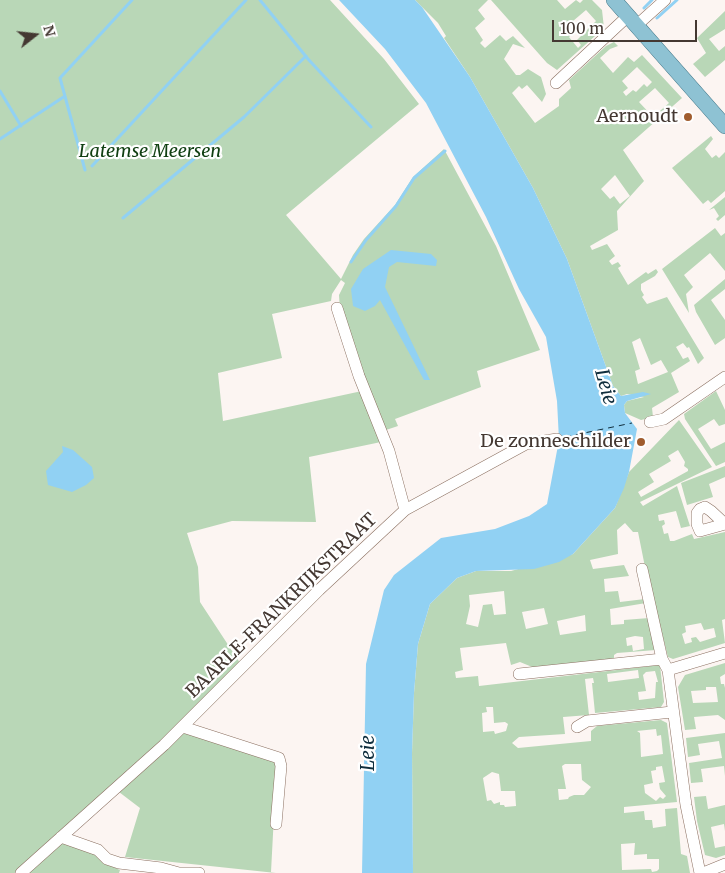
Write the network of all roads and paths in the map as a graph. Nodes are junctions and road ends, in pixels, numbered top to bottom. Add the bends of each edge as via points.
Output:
1 (614, 0) edge
2 (665, 0) edge
3 (633, 20) junction
4 (556, 83) dead end
5 (725, 126) edge
6 (337, 308) dead end
7 (725, 377) edge
8 (650, 422) dead end
9 (556, 439) dead end
10 (405, 510) junction
11 (642, 569) dead end
12 (725, 653) edge
13 (665, 665) junction
14 (519, 674) dead end
15 (672, 712) junction
16 (183, 726) junction
17 (577, 727) dead end
18 (276, 824) dead end
19 (61, 837) junction
20 (725, 864) edge
21 (21, 873) edge
22 (180, 873) edge
23 (199, 873) edge
24 (701, 873) edge

1 - 3 main road
2 - 3 street
3 - 4 street
3 - 5 main road
6 - 10 street via 389,451
7 - 8 street via 664,419
9 - 10 street, BAARLE-FRANKRIJKSTRAAT via 526,444
10 - 16 street, BAARLE-FRANKRIJKSTRAAT via 319,590
11 - 13 street
12 - 13 street
13 - 14 street
13 - 15 street
15 - 17 street via 587,721
15 - 24 street via 686,805
16 - 18 street via 279,758
16 - 19 street, BAARLE-FRANKRIJKSTRAAT
19 - 21 street, BAARLE-FRANKRIJKSTRAAT
19 - 22 street via 98,850 107,859 118,863
20 - 24 street
22 - 23 street

